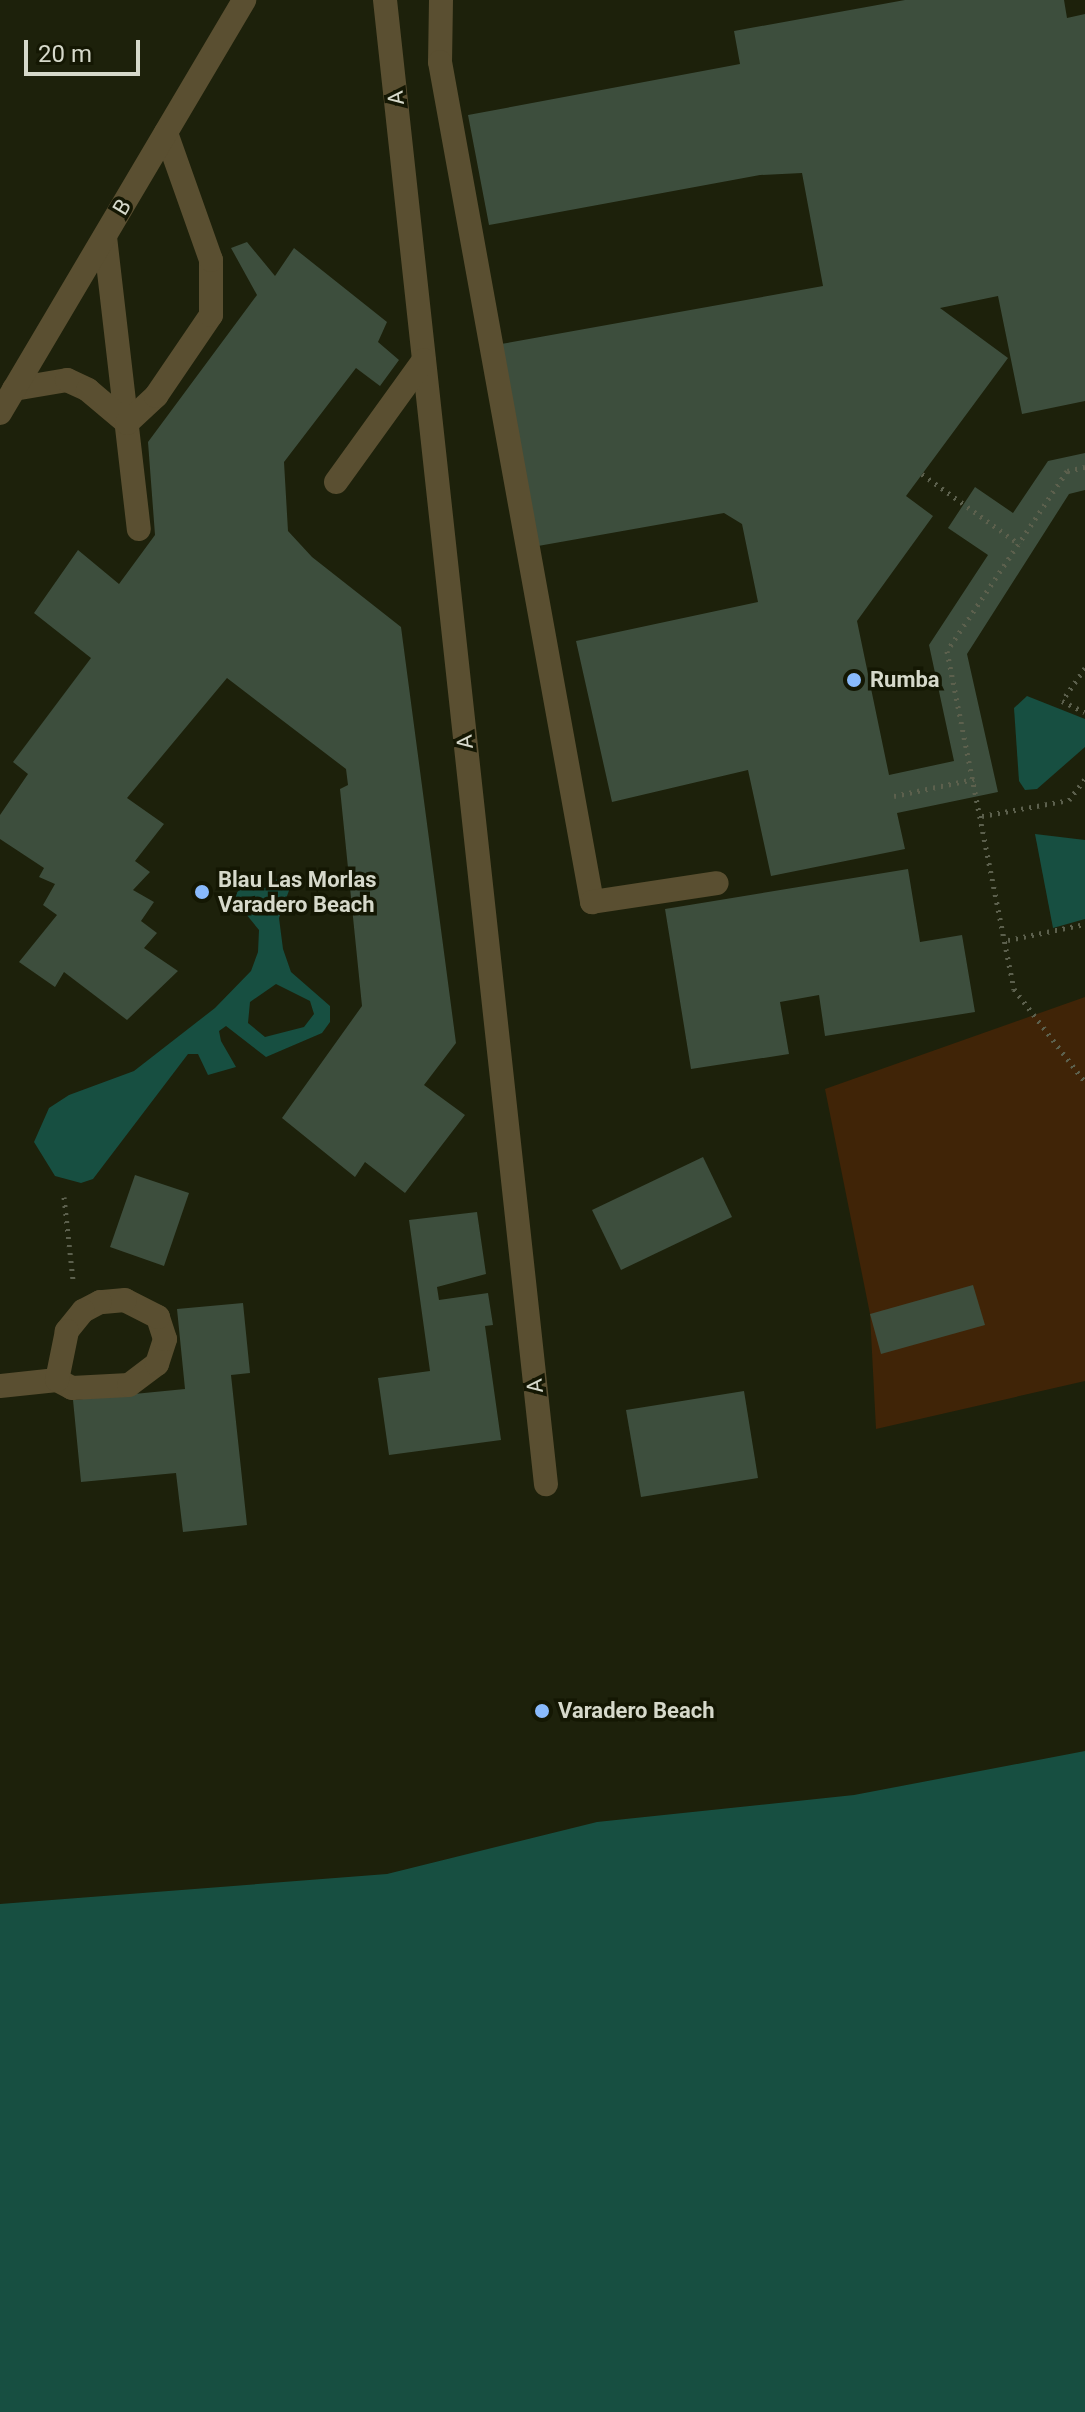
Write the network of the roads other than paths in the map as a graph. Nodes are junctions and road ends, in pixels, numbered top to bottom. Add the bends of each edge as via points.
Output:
1 (244, 0) edge
2 (385, 0) edge
3 (441, 0) edge
4 (166, 133) junction
5 (105, 237) junction
6 (424, 360) junction
7 (14, 389) junction
8 (0, 413) edge
9 (127, 423) junction
10 (336, 482) dead end
11 (139, 529) dead end
12 (717, 883) dead end
13 (57, 1380) junction
14 (0, 1386) edge
15 (546, 1484) dead end

1 - 4 street, B
2 - 6 street, A
3 - 12 street via 440,62 592,902
4 - 5 street, B
4 - 9 street via 211,260 211,315 156,396
5 - 7 street, B
5 - 9 street
6 - 10 street
6 - 15 street, A
7 - 8 street, B
7 - 9 street via 67,380 88,390
9 - 11 street
13 - 13 street via 72,1388 129,1385 157,1364 165,1339 158,1317 125,1300 100,1302 83,1311 67,1331
13 - 14 street

